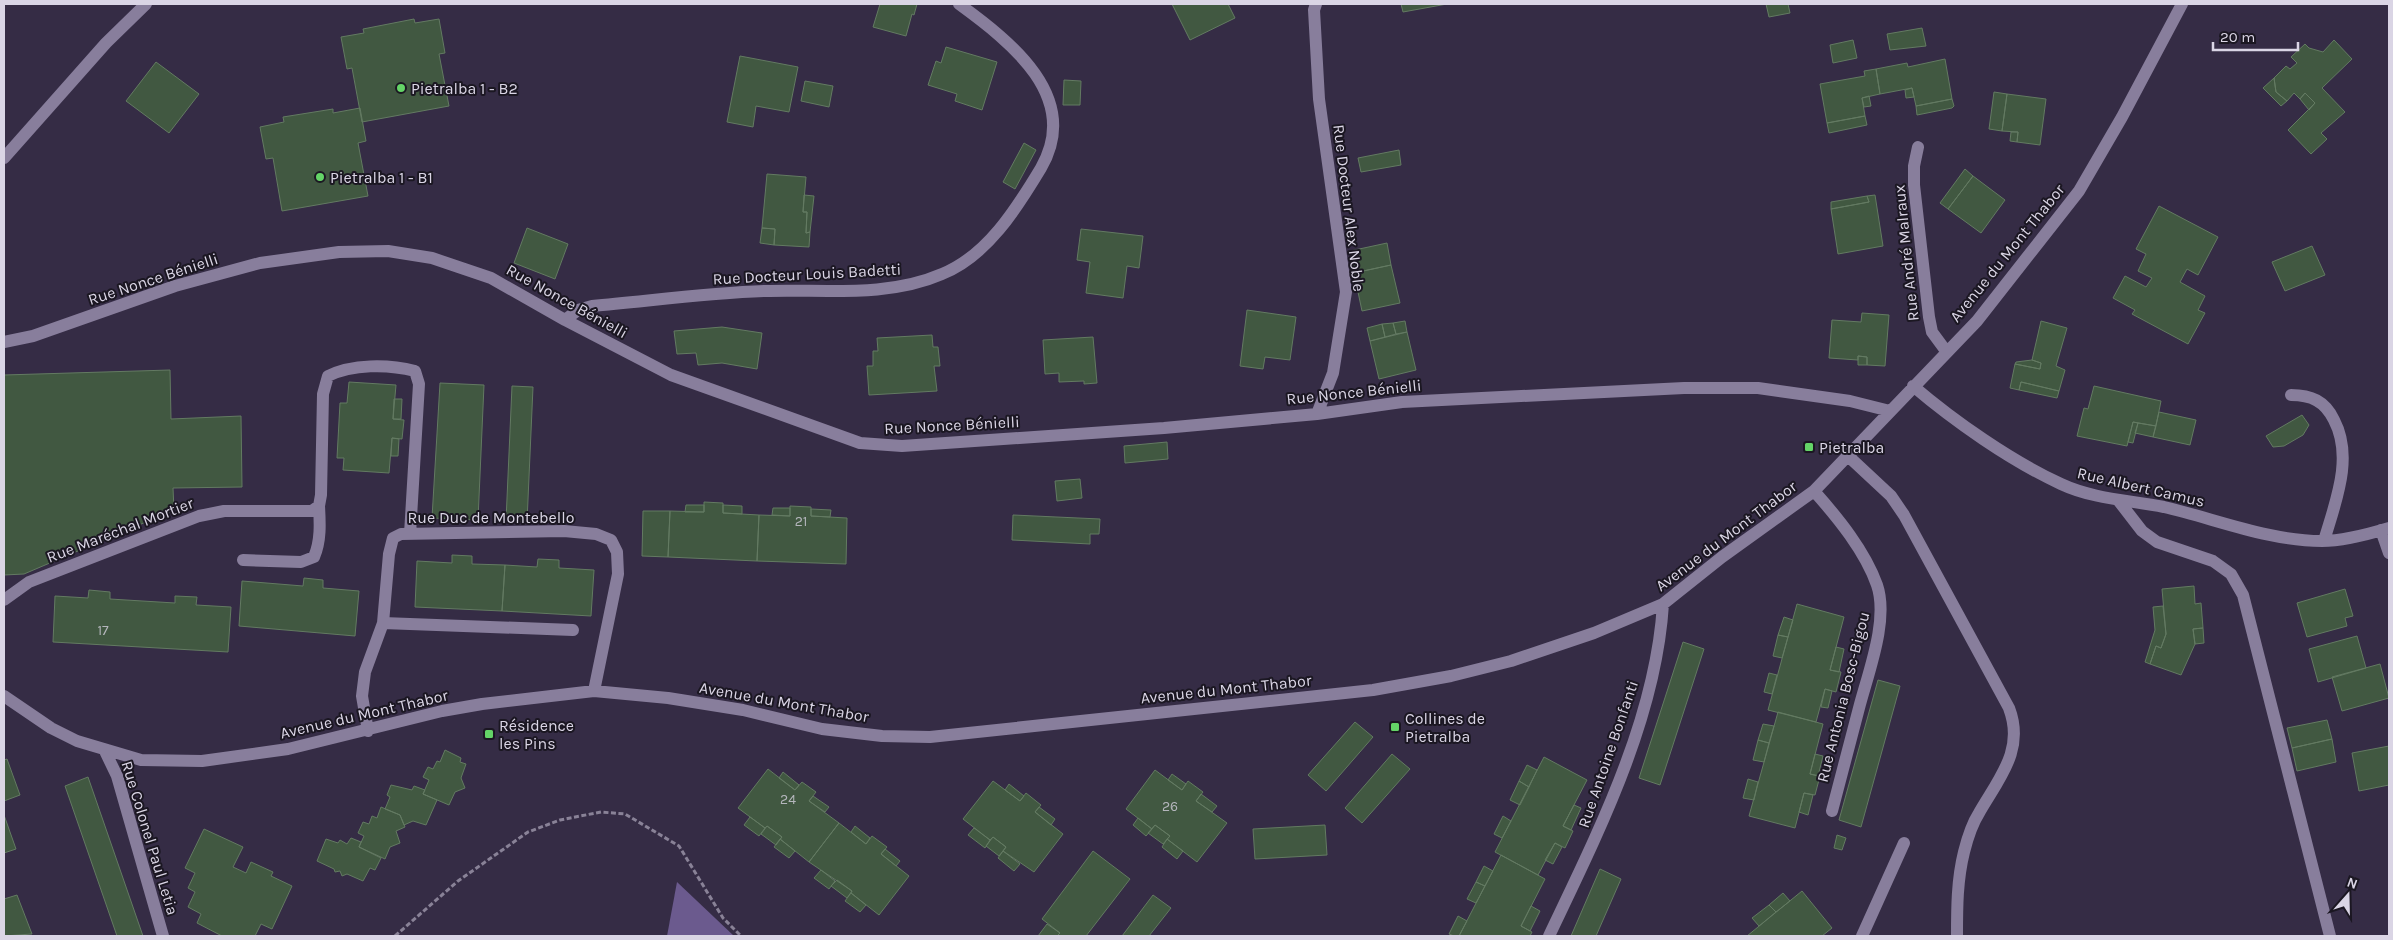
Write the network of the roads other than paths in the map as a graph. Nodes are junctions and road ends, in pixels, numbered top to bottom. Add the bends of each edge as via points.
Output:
1 (146, 4) edge
2 (959, 4) edge
3 (1316, 4) edge
4 (2182, 4) edge
5 (1918, 147) dead end
6 (4, 158) edge
7 (565, 320) junction
8 (4, 342) edge
9 (1946, 351) junction
10 (1913, 386) junction
11 (2291, 395) dead end
12 (1890, 411) junction
13 (1317, 414) junction
14 (1847, 456) junction
15 (1814, 491) junction
16 (2118, 500) junction
17 (319, 506) junction
18 (2385, 529) edge
19 (410, 534) junction
20 (2324, 541) junction
21 (2389, 553) edge
22 (243, 560) dead end
23 (4, 600) edge
24 (1663, 604) junction
25 (383, 623) junction
26 (574, 630) dead end
27 (594, 691) junction
28 (4, 696) edge
29 (368, 731) junction
30 (104, 749) junction
31 (1832, 811) dead end
32 (1904, 843) dead end
33 (163, 936) edge
34 (1549, 936) edge
35 (1862, 936) edge
36 (1957, 936) edge
37 (2330, 936) edge

1 - 6 street via 106,43
2 - 7 street, Rue Docteur Louis Badetti via 1032,68 1050,100 1053,124 1048,155 1026,192 999,229 974,254 943,274 910,284 855,291 765,291 592,306 578,310
3 - 13 street, Rue Docteur Alex Noble via 1319,99 1346,292 1333,373
4 - 9 street, Avenue du Mont Thabor via 2079,191 1977,321
5 - 9 street, Rue André Malraux via 1914,185 1929,317 1932,332
7 - 8 street, Rue Nonce Bénielli via 491,278 432,258 388,252 339,252 260,263 175,286 33,336
7 - 13 street, Rue Nonce Bénielli via 671,375 860,443 902,446
9 - 10 street, Avenue du Mont Thabor
10 - 12 street, Avenue du Mont Thabor
10 - 16 street, Rue Albert Camus via 1939,408 2061,484
11 - 20 street via 2306,395 2318,400 2330,412 2340,432 2342,469
12 - 13 street, Rue Nonce Bénielli via 1850,401 1758,388 1684,388 1402,402
12 - 14 street, Avenue du Mont Thabor
14 - 15 street, Avenue du Mont Thabor
14 - 36 street via 1891,496 1904,515 2014,722 2013,748 2000,780 1978,814 1964,852 1957,893
15 - 24 street, Avenue du Mont Thabor
15 - 31 street, Rue Antonia Bosc-Bigou via 1860,552 1877,585 1882,605 1877,640
16 - 20 street, Rue Albert Camus via 2162,507 2288,539
16 - 37 street via 2142,531 2157,542 2213,561 2231,574 2243,595
17 - 19 street via 323,394 328,376 342,369 398,366 415,370 418,384
17 - 22 street via 318,550 314,558 301,562
17 - 23 street, Rue Maréchal Mortier via 299,513 224,511 199,516 29,582
18 - 20 street, Rue Albert Camus
18 - 21 street
19 - 25 street, Rue Duc de Montebello via 393,538
19 - 27 street, Rue Duc de Montebello via 564,531 596,534 611,540 617,552 618,574
24 - 27 street, Avenue du Mont Thabor via 1594,633 1511,661 1451,676 1373,690 930,737 882,736 822,729 743,710
24 - 34 street, Rue Antoine Bonfanti via 1661,639 1654,673 1623,771 1597,836
25 - 26 street
25 - 29 street, Rue Duc de Montebello via 365,672 362,696
27 - 29 street, Avenue du Mont Thabor via 474,706
28 - 30 street, Avenue du Mont Thabor via 50,728
29 - 30 street, Avenue du Mont Thabor via 288,749 202,761 142,760
30 - 33 street, Rue Colonel Paul Letia via 117,776
32 - 35 street

